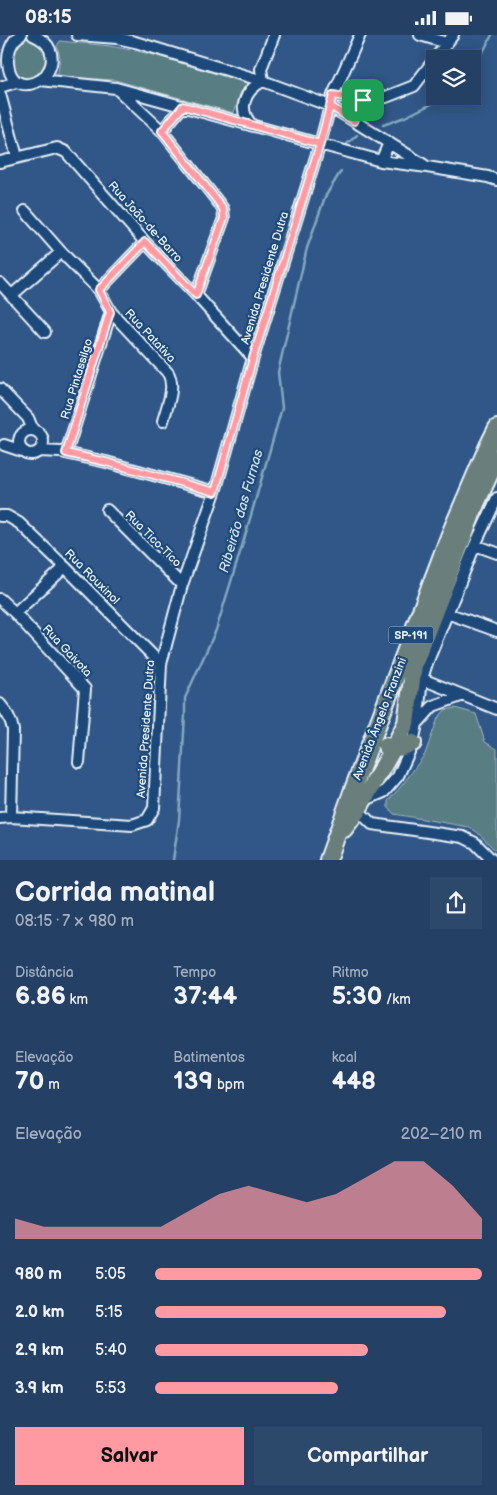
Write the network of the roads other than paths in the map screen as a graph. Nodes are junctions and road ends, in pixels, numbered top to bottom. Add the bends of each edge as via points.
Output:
1 (33, 35) edge
2 (77, 35) edge
3 (274, 35) edge
4 (360, 35) edge
5 (420, 35) edge
6 (18, 36) edge
7 (450, 39) edge
8 (0, 40) edge
9 (40, 81) junction
10 (263, 81) junction
11 (16, 82) junction
12 (0, 87) edge
13 (116, 88) junction
14 (0, 94) edge
15 (333, 95) junction
16 (363, 100) junction
17 (183, 106) junction
18 (330, 106) junction
19 (354, 121) junction
20 (253, 125) junction
21 (162, 131) junction
22 (389, 143) junction
23 (320, 144) junction
24 (17, 157) junction
25 (381, 161) junction
26 (0, 162) edge
27 (427, 167) junction
28 (497, 180) edge
29 (25, 211) dead end
30 (145, 242) junction
31 (61, 251) junction
32 (0, 283) edge
33 (99, 290) junction
34 (12, 295) junction
35 (196, 295) junction
36 (110, 312) junction
37 (44, 332) dead end
38 (253, 358) junction
39 (0, 389) edge
40 (28, 418) junction
41 (163, 421) dead end
42 (497, 428) edge
43 (33, 430) junction
44 (42, 437) junction
45 (20, 438) junction
46 (2, 445) edge
47 (39, 451) junction
48 (27, 453) junction
49 (64, 453) junction
50 (497, 458) edge
51 (215, 492) junction
52 (497, 497) edge
53 (107, 510) dead end
54 (0, 516) edge
55 (475, 545) junction
56 (497, 553) edge
57 (65, 567) junction
58 (182, 585) junction
59 (0, 599) edge
60 (15, 613) junction
61 (447, 613) junction
62 (497, 631) edge
63 (161, 664) junction
64 (422, 679) junction
65 (461, 696) junction
66 (0, 703) edge
67 (486, 706) junction
68 (497, 709) edge
69 (497, 714) edge
70 (417, 723) junction
71 (376, 730) junction
72 (413, 743) junction
73 (393, 749) junction
74 (79, 762) dead end
75 (357, 802) junction
76 (11, 817) junction
77 (0, 819) edge
78 (330, 853) edge
79 (492, 860) edge

1 - 9 street via 46,44 52,59 50,68
2 - 10 street via 135,41
3 - 10 street via 261,69
4 - 15 street, Avenida Presidente Dutra
5 - 7 street
6 - 8 street
6 - 11 street via 8,42 1,56 5,72
7 - 16 street via 414,87 386,97
9 - 11 street
9 - 13 street
10 - 18 street
10 - 20 street via 254,85 247,94 247,120
11 - 12 street
13 - 17 street
13 - 21 street
14 - 24 street
15 - 16 street
15 - 18 street, Avenida Presidente Dutra
16 - 19 street
17 - 20 street
17 - 21 street
18 - 19 street
18 - 23 street, Avenida Presidente Dutra
19 - 22 street
20 - 23 street
21 - 35 street via 223,209 224,218
22 - 25 street
22 - 27 street
23 - 25 street
23 - 38 street, Avenida Presidente Dutra
24 - 26 street, Rua João-de-Barro
24 - 30 street, Rua João-de-Barro via 57,148 66,152
25 - 27 street
27 - 28 street
29 - 31 street, Rua Patativa
30 - 33 street
30 - 35 street, Rua João-de-Barro
31 - 33 street, Rua Patativa
31 - 34 street
32 - 34 street
33 - 36 street, Rua Patativa
34 - 37 street
35 - 38 street, Rua João-de-Barro
36 - 41 street, Rua Patativa via 171,378
36 - 49 street, Rua Pintassilgo
38 - 51 street, Avenida Presidente Dutra
39 - 40 street
40 - 43 street
40 - 45 street
42 - 71 main road, Avenida Ângelo Franzini / SP-191 via 446,543
43 - 44 street
43 - 45 street via 26,431
44 - 47 street
44 - 49 street
45 - 46 street
45 - 48 street via 21,449
46 - 48 street
47 - 48 street
47 - 49 street
49 - 51 street
50 - 73 main road, Avenida Ângelo Franzini / SP-191 via 414,665 406,723
51 - 58 street, Avenida Presidente Dutra
52 - 55 street
53 - 58 street, Rua Tico-Tico
54 - 57 street, Rua Rouxinol via 19,523
55 - 56 street
55 - 61 street
57 - 60 street
57 - 63 street, Rua Rouxinol
58 - 63 street, Avenida Presidente Dutra
59 - 60 street, Rua Gaivota
60 - 74 street, Rua Gaivota via 85,689
61 - 62 street
61 - 64 street
63 - 76 street, Avenida Presidente Dutra via 154,808 147,820 132,825
64 - 65 street
64 - 70 street
65 - 67 street
65 - 70 street via 433,706
66 - 76 street via 12,721 13,731
67 - 68 street
67 - 69 street
70 - 72 street
71 - 73 main road via 382,744
71 - 75 main road, Avenida Ângelo Franzini / SP-191
72 - 73 main road
72 - 75 street via 398,776 384,792
73 - 75 main road, Avenida Ângelo Franzini / SP-191
75 - 78 main road, Avenida Ângelo Franzini / SP-191
75 - 79 street via 372,824 463,837 476,843
76 - 77 street

